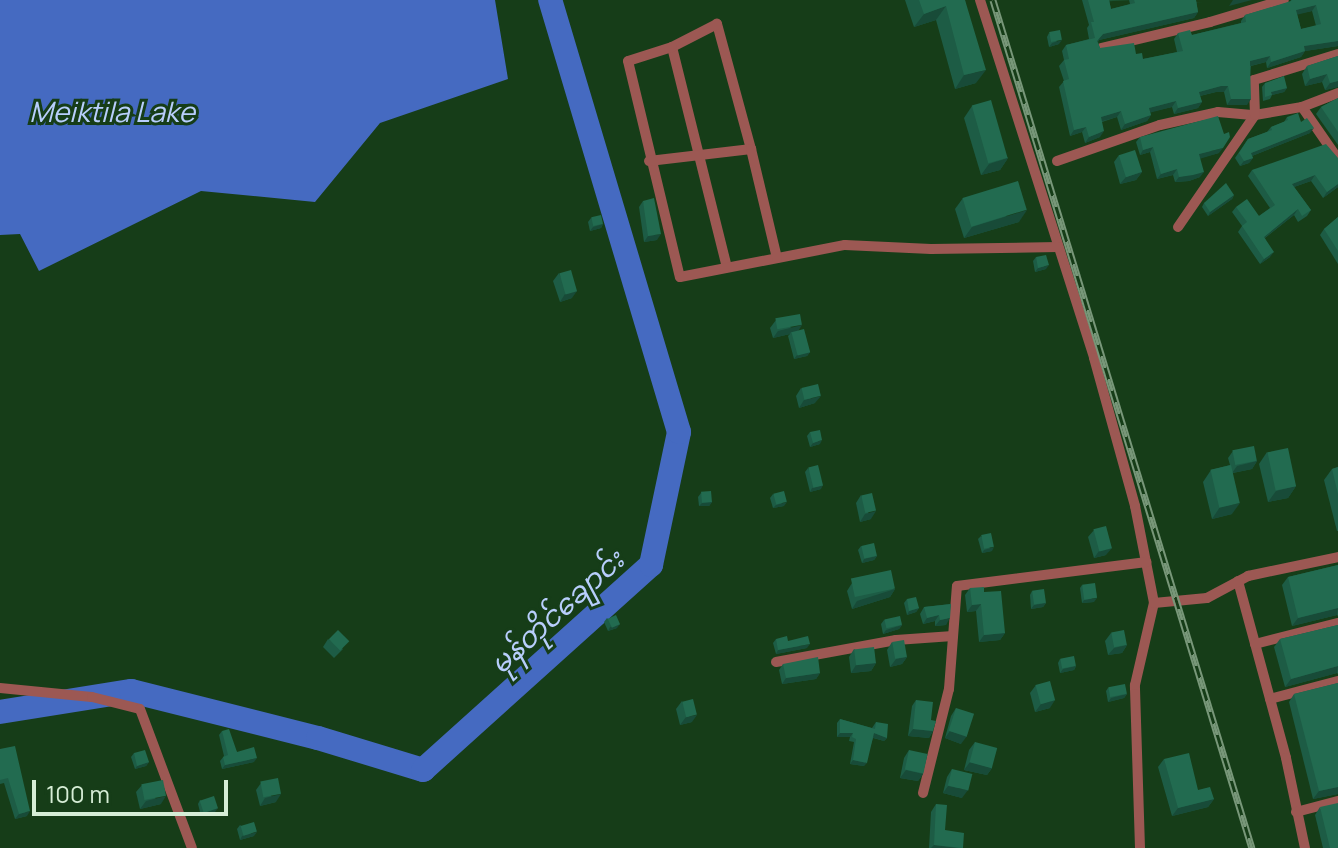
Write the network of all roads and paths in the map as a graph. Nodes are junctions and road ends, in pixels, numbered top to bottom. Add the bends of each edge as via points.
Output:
1 (980, 0) edge
2 (1284, 0) edge
3 (672, 47) junction
4 (1101, 48) edge
5 (1338, 54) edge
6 (1338, 93) edge
7 (1302, 107) junction
8 (1255, 115) junction
9 (751, 149) junction
10 (701, 155) junction
11 (1338, 159) edge
12 (649, 161) junction
13 (1057, 161) dead end
14 (1178, 227) dead end
15 (1058, 247) junction
16 (777, 258) junction
17 (727, 267) junction
18 (1338, 557) edge
19 (1146, 562) junction
20 (1238, 581) junction
21 (1154, 603) junction
22 (1338, 623) edge
23 (953, 636) junction
24 (1255, 644) junction
25 (776, 662) dead end
26 (1338, 681) edge
27 (0, 688) edge
28 (1270, 699) junction
29 (923, 793) dead end
30 (1338, 801) edge
31 (1296, 812) junction
32 (192, 848) edge
33 (1140, 848) edge
34 (1305, 848) edge

1 - 15 street
2 - 4 street
3 - 9 street via 717,24
3 - 10 street
3 - 12 street via 628,61
5 - 8 street via 1254,80
6 - 7 street
7 - 8 street
7 - 11 street
8 - 13 street via 1218,112 1160,125
8 - 14 street
9 - 10 street
9 - 16 street
10 - 12 street
10 - 17 street
12 - 17 street via 680,277
15 - 16 street via 845,245
15 - 19 street via 1098,373
16 - 17 street
18 - 20 street
19 - 21 street
19 - 23 street via 957,586
20 - 21 street via 1207,598
20 - 24 street
21 - 33 street via 1135,685
22 - 24 street
23 - 25 street via 896,640
23 - 29 street via 949,689
24 - 28 street
26 - 28 street
27 - 32 street via 92,697 140,709
28 - 31 street
30 - 31 street
31 - 34 street

